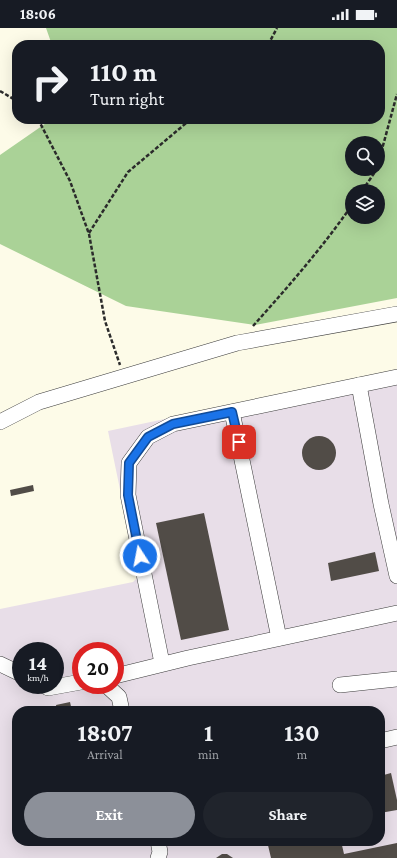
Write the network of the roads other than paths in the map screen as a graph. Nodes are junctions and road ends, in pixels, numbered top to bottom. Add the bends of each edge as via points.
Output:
1 (397, 314) edge
2 (397, 377) edge
3 (359, 385) junction
4 (232, 412) junction
5 (0, 422) edge
6 (397, 576) edge
7 (397, 613) edge
8 (279, 638) junction
9 (162, 663) junction
10 (0, 664) edge
11 (12, 670) edge
12 (124, 674) edge
13 (397, 679) edge
14 (340, 685) dead end
15 (116, 694) edge
16 (121, 706) edge
17 (397, 737) edge
18 (385, 740) edge
19 (159, 846) edge
20 (158, 858) edge

1 - 5 lane via 237,342 39,402
2 - 3 lane
3 - 4 lane
3 - 6 lane
4 - 8 lane
4 - 9 lane via 173,424 148,437 129,463 128,495
7 - 8 lane
8 - 9 lane
9 - 12 lane
10 - 11 lane
13 - 14 lane
15 - 16 lane
17 - 18 lane
19 - 20 lane

